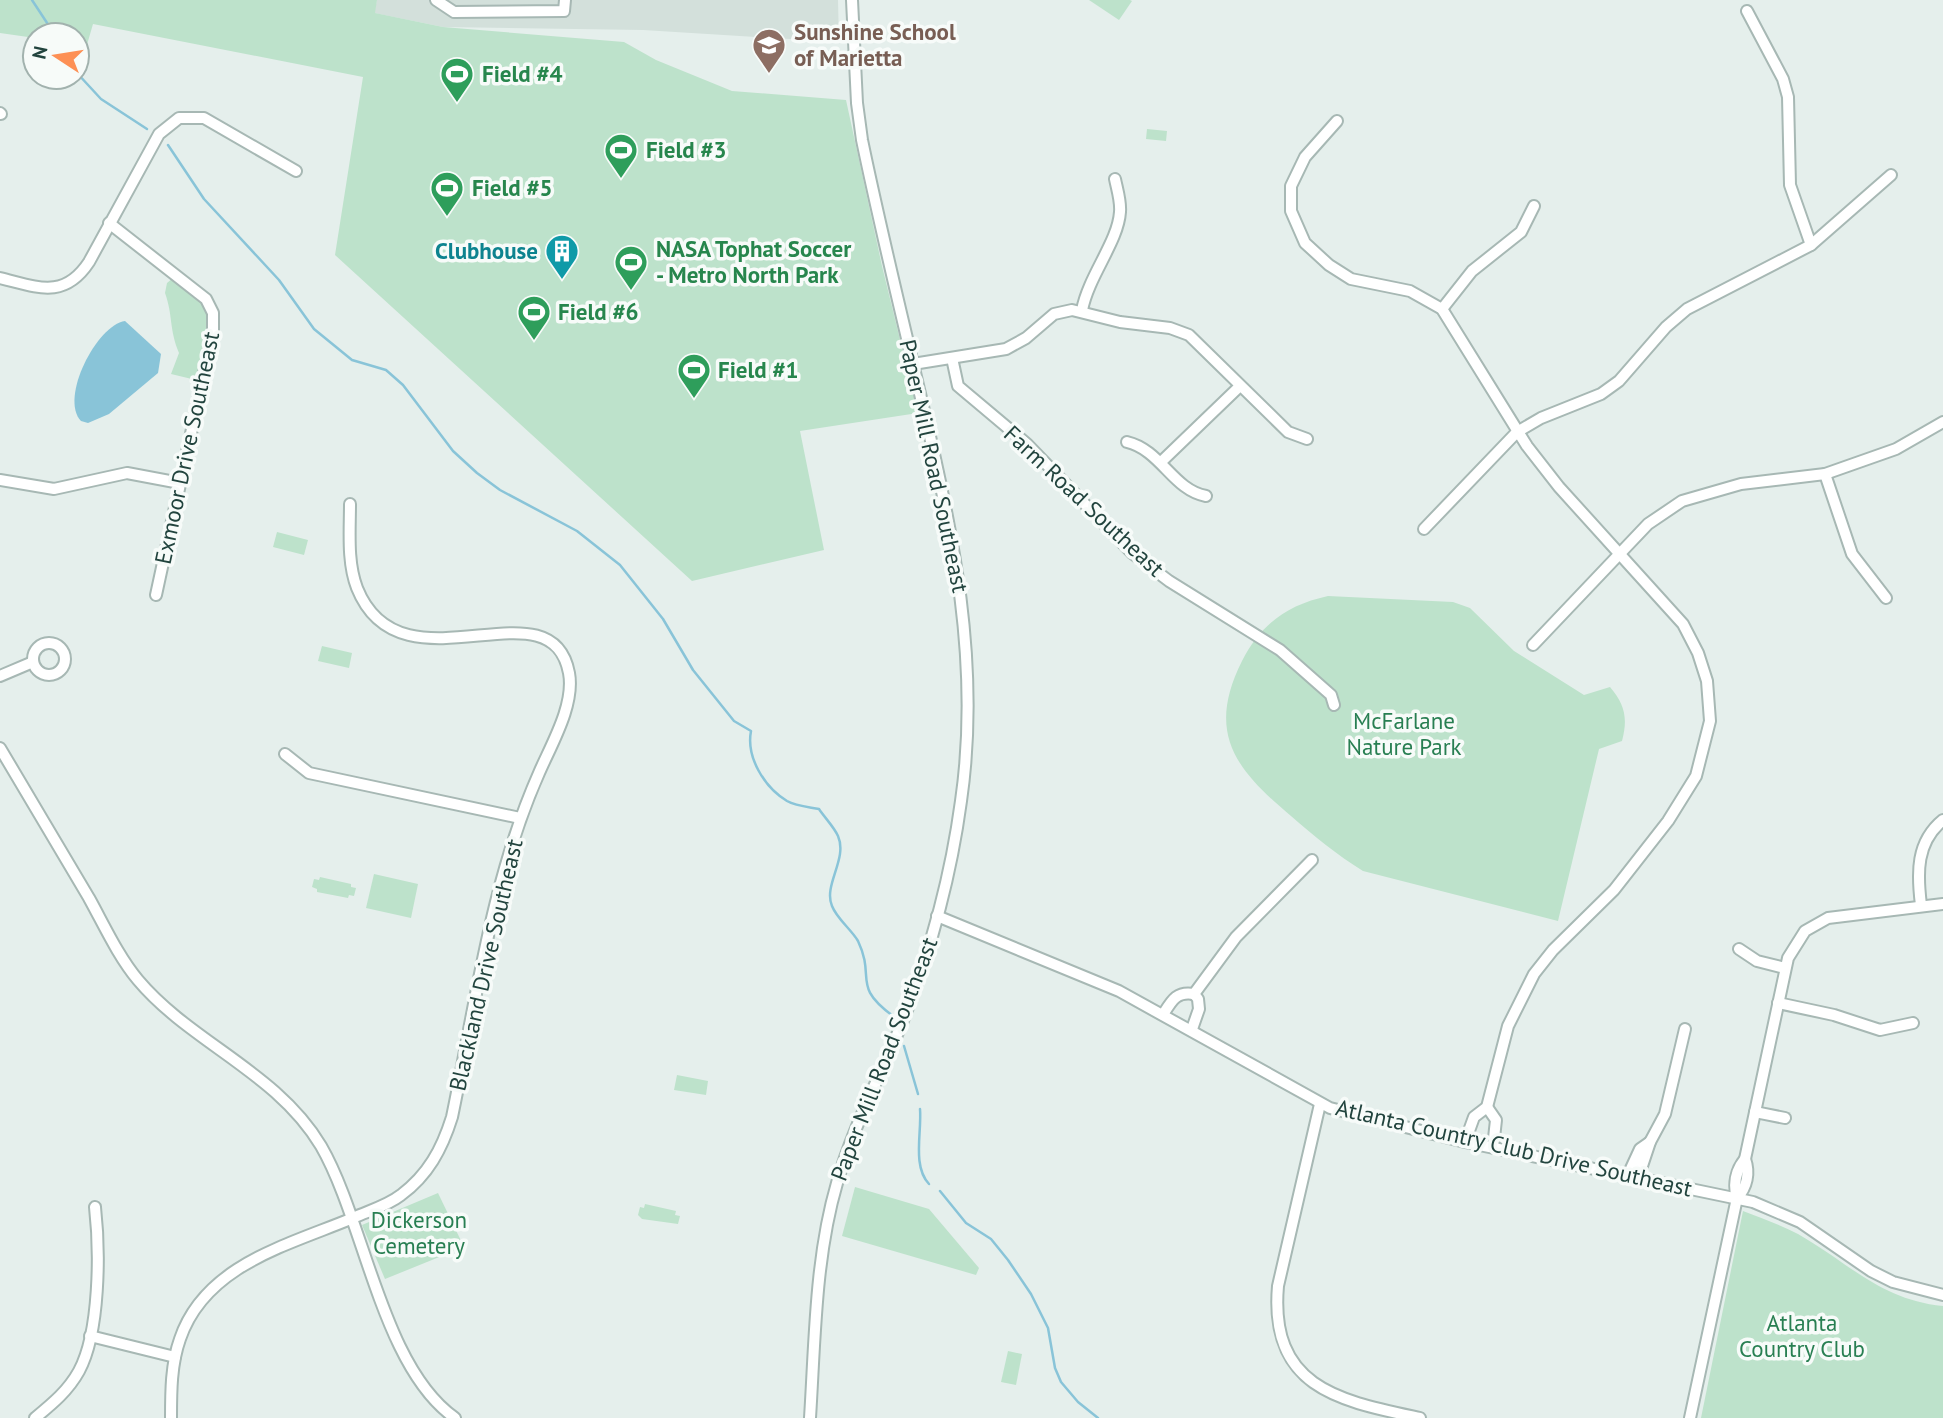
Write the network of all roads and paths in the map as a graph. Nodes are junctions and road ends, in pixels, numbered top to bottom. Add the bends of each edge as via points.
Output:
1 (436, 0) edge
2 (530, 0) edge
3 (565, 0) edge
4 (852, 0) edge
5 (1747, 11) dead end
6 (529, 12) junction
7 (1337, 121) dead end
8 (296, 171) dead end
9 (1891, 175) dead end
10 (1115, 178) dead end
11 (1278, 184) dead end
12 (1291, 187) junction
13 (1534, 206) dead end
14 (109, 223) junction
15 (1811, 245) junction
16 (0, 278) edge
17 (1442, 309) junction
18 (1082, 310) junction
19 (952, 358) junction
20 (913, 364) junction
21 (1240, 386) junction
22 (1943, 422) edge
23 (1517, 432) junction
24 (1307, 439) dead end
25 (1127, 442) dead end
26 (1161, 462) junction
27 (1825, 474) junction
28 (0, 480) edge
29 (180, 483) junction
30 (1206, 496) dead end
31 (350, 504) dead end
32 (1423, 528) dead end
33 (1621, 554) junction
34 (156, 595) dead end
35 (1886, 598) dead end
36 (1533, 645) dead end
37 (33, 663) dead end
38 (0, 676) edge
39 (1334, 705) dead end
40 (0, 748) edge
41 (285, 754) dead end
42 (520, 818) junction
43 (1943, 820) edge
44 (1312, 860) dead end
45 (1943, 904) edge
46 (1921, 905) junction
47 (937, 916) junction
48 (1739, 949) dead end
49 (1785, 968) junction
50 (1194, 994) junction
51 (1778, 1003) junction
52 (1164, 1013) junction
53 (1913, 1023) dead end
54 (1192, 1029) junction
55 (1685, 1030) dead end
56 (1320, 1104) junction
57 (1487, 1107) junction
58 (1755, 1112) junction
59 (1785, 1118) dead end
60 (1465, 1142) junction
61 (1493, 1147) junction
62 (1633, 1177) junction
63 (1737, 1198) junction
64 (95, 1207) dead end
65 (351, 1219) junction
66 (1943, 1294) edge
67 (90, 1336) junction
68 (175, 1357) junction
69 (34, 1418) edge
70 (171, 1418) edge
71 (456, 1418) edge
72 (810, 1418) edge
73 (1420, 1418) edge
74 (1690, 1418) edge

1 - 6 street via 454,12
2 - 6 street
3 - 6 street via 564,11
4 - 20 street, Paper Mill Road Southeast via 862,141
5 - 15 street via 1788,97 1790,185
7 - 12 street via 1305,157
8 - 14 street via 204,118 179,118 159,134
9 - 15 street
10 - 18 street via 1118,223 1090,279
11 - 12 street
12 - 17 street via 1291,211 1300,234 1329,265 1351,279 1410,291
13 - 17 street via 1521,232 1472,271
14 - 16 street via 82,272 65,286 43,288
14 - 29 street, Exmoor Drive Southeast via 199,293 213,313 214,332
15 - 23 street via 1687,309 1619,382 1601,394
17 - 23 street
18 - 19 street via 1054,314 1006,349
18 - 21 street via 1189,335
19 - 20 street
19 - 39 street, Farm Road Southeast via 958,386 1027,444 1132,552 1169,581 1280,650 1331,695
20 - 47 street, Paper Mill Road Southeast via 950,522 968,676 962,798
21 - 24 street via 1288,432
21 - 26 street
22 - 27 street via 1896,450
23 - 32 street
23 - 33 street via 1559,487
25 - 26 street via 1143,447
26 - 30 street via 1187,488
27 - 33 street via 1699,494 1666,510
27 - 35 street via 1852,554
28 - 29 street via 54,489 127,473
29 - 34 street, Exmoor Drive Southeast
31 - 42 street, Blackland Drive Southeast via 354,576 363,599 387,625 410,636 436,640 528,632 546,639 560,653 569,674 567,700
33 - 36 street
33 - 57 street via 1683,624 1698,653 1709,700 1703,756 1685,794 1649,846 1534,974 1508,1026
37 - 38 street
40 - 65 street via 137,978 169,1010 293,1108 320,1145
41 - 42 street via 309,773
42 - 65 street, Blackland Drive Southeast via 500,885 446,1137 416,1182 398,1197
43 - 46 street via 1919,857
44 - 50 street via 1236,937
45 - 46 street
46 - 49 street via 1841,915 1815,924 1799,939
47 - 52 street, Atlanta Country Club Drive Southeast via 1083,974
47 - 72 street, Paper Mill Road Southeast via 911,1001 853,1137 835,1192 822,1268
48 - 49 street via 1757,961
49 - 51 street
50 - 52 street via 1176,996
50 - 54 street via 1199,1009
51 - 53 street via 1880,1030
51 - 58 street
52 - 54 street, Atlanta Country Club Drive Southeast
54 - 56 street, Atlanta Country Club Drive Southeast
55 - 62 street via 1665,1114
56 - 60 street, Atlanta Country Club Drive Southeast
56 - 73 street via 1278,1286 1283,1340 1298,1368 1331,1395
57 - 60 street via 1474,1117
57 - 61 street via 1496,1121
58 - 59 street
58 - 63 street via 1735,1183
60 - 61 street, Atlanta Country Club Drive Southeast
61 - 62 street, Atlanta Country Club Drive Southeast
62 - 63 street, Atlanta Country Club Drive Southeast
63 - 66 street, Atlanta Country Club Drive Southeast via 1800,1222 1893,1282
63 - 74 street
64 - 67 street via 97,1272
65 - 68 street, Blackland Drive Southeast via 228,1274 196,1307
65 - 71 street via 407,1359 433,1399
67 - 68 street
67 - 69 street via 72,1382
68 - 70 street, Blackland Drive Southeast

